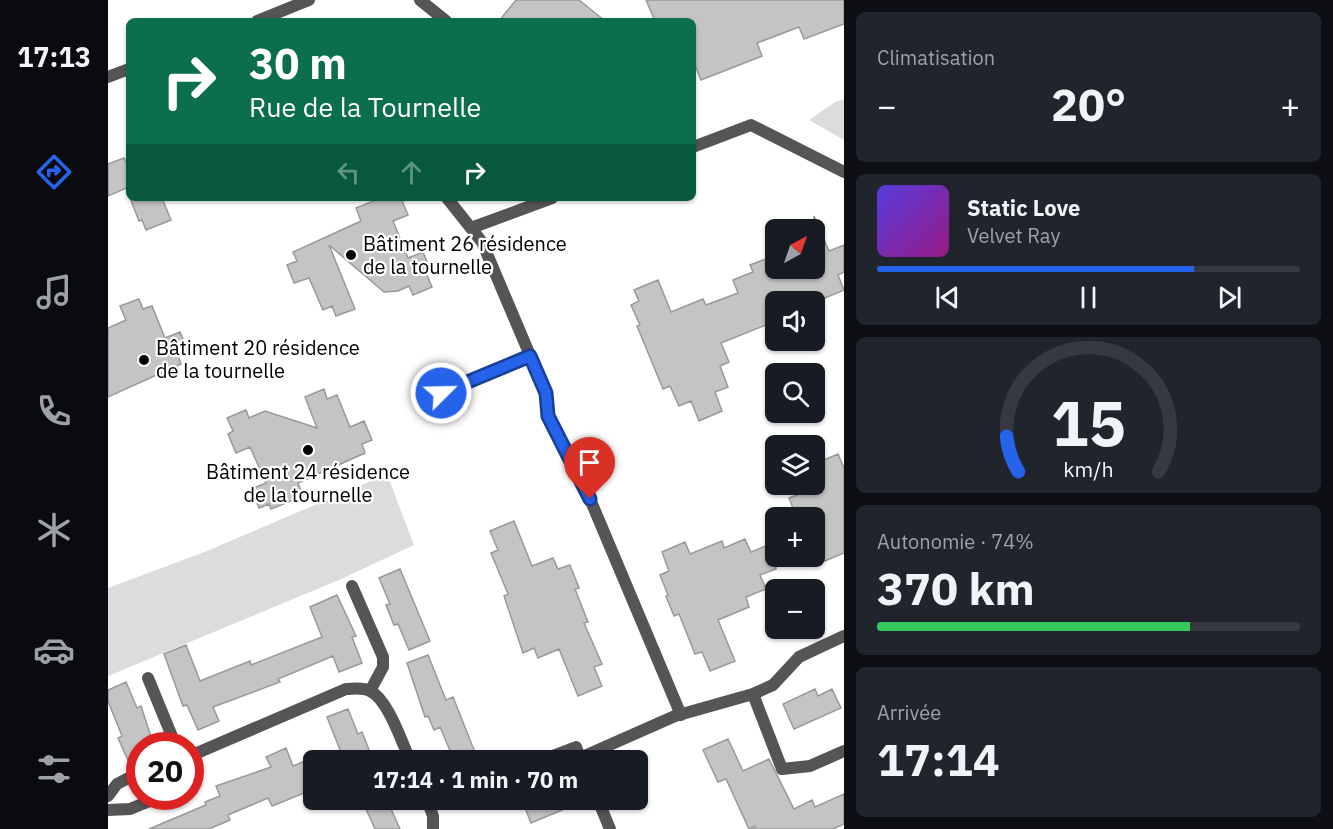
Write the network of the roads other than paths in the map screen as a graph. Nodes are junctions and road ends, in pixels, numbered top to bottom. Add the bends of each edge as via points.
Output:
1 (309, 0) edge
2 (420, 0) edge
3 (267, 18) edge
4 (442, 18) edge
5 (126, 70) edge
6 (108, 77) edge
7 (696, 146) edge
8 (844, 172) edge
9 (449, 201) edge
10 (544, 201) edge
11 (471, 228) junction
12 (530, 356) junction
13 (436, 378) dead end
14 (352, 586) dead end
15 (844, 636) edge
16 (148, 678) dead end
17 (370, 691) junction
18 (753, 694) junction
19 (678, 715) junction
20 (170, 732) edge
21 (204, 750) edge
22 (406, 750) edge
23 (601, 750) edge
24 (844, 751) edge
25 (126, 779) edge
26 (108, 796) edge
27 (126, 809) edge
28 (108, 810) edge
29 (430, 810) edge
30 (602, 810) edge
31 (433, 829) edge
32 (610, 829) edge

1 - 3 street
2 - 4 street
5 - 6 street
7 - 8 street via 751,125
9 - 11 street
10 - 11 street
11 - 12 street via 482,242
12 - 13 street via 441,393
12 - 19 street via 546,393 548,416 590,499
14 - 17 street via 383,657
15 - 18 street via 799,657 773,685
16 - 20 street
17 - 21 street via 346,689
17 - 22 street via 388,711
18 - 19 street
18 - 24 street via 782,769 810,766
19 - 23 street
25 - 26 street
27 - 28 street
29 - 31 street
30 - 32 street

